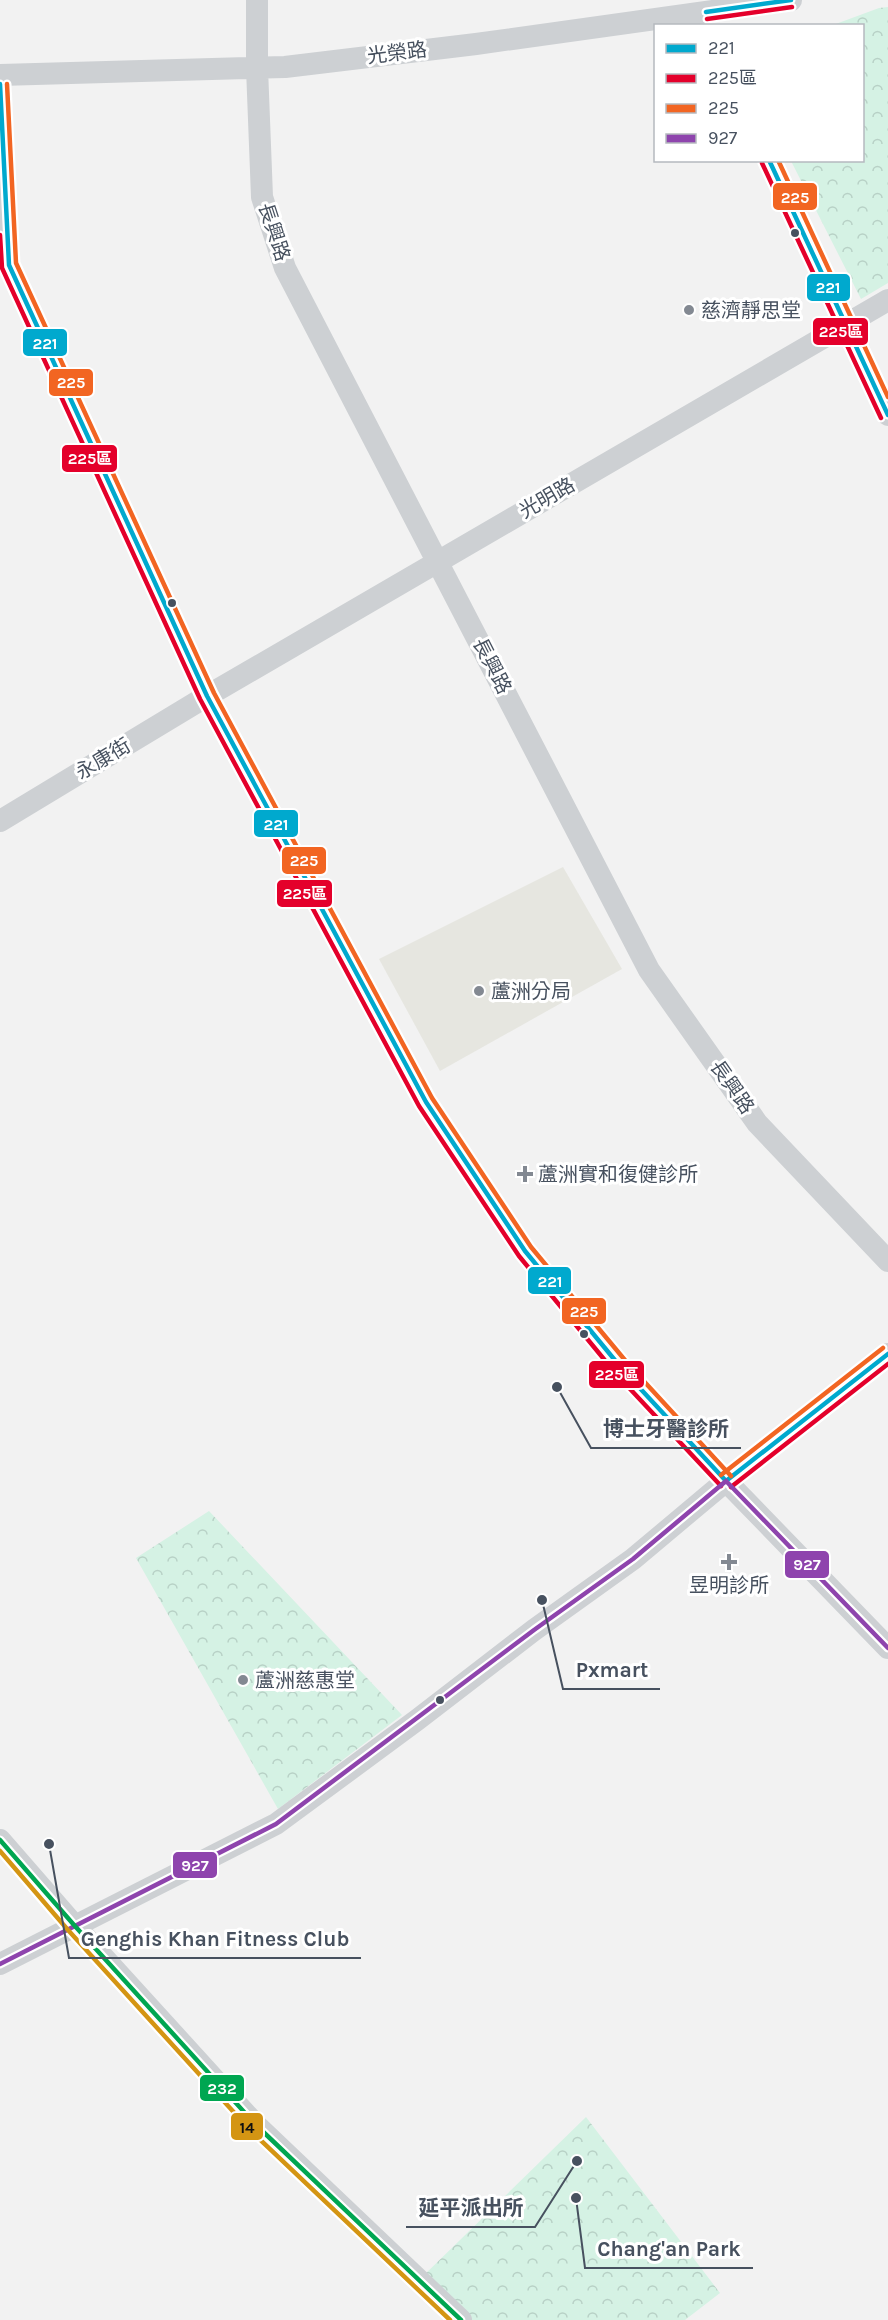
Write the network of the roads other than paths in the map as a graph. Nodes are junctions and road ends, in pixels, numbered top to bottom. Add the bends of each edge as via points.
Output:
1 (257, 0) edge
2 (791, 0) edge
3 (707, 12) edge
4 (257, 68) junction
5 (0, 75) edge
6 (0, 84) edge
7 (770, 162) edge
8 (888, 300) edge
9 (846, 325) junction
10 (888, 415) edge
11 (439, 561) junction
12 (207, 696) junction
13 (0, 821) edge
14 (888, 1261) edge
15 (888, 1354) edge
16 (726, 1480) junction
17 (888, 1648) edge
18 (0, 1840) edge
19 (74, 1925) junction
20 (0, 1964) edge
21 (461, 2320) edge

1 - 4 street, 長興路
2 - 3 street, 光榮路
3 - 4 street, 光榮路 via 476,44
4 - 5 street, 光榮路
4 - 11 street, 長興路 via 262,197 285,268
6 - 12 street via 9,265
7 - 9 street
8 - 9 street, 光明路
9 - 10 street
9 - 11 street, 光明路
11 - 12 street, 光明路
11 - 14 street, 長興路 via 649,970 757,1123
12 - 13 street, 永康街
12 - 16 street via 433,1112 525,1251 623,1370
15 - 16 street
16 - 17 street
16 - 19 street via 633,1559 276,1824
18 - 19 street
19 - 20 street
19 - 21 street via 256,2125

